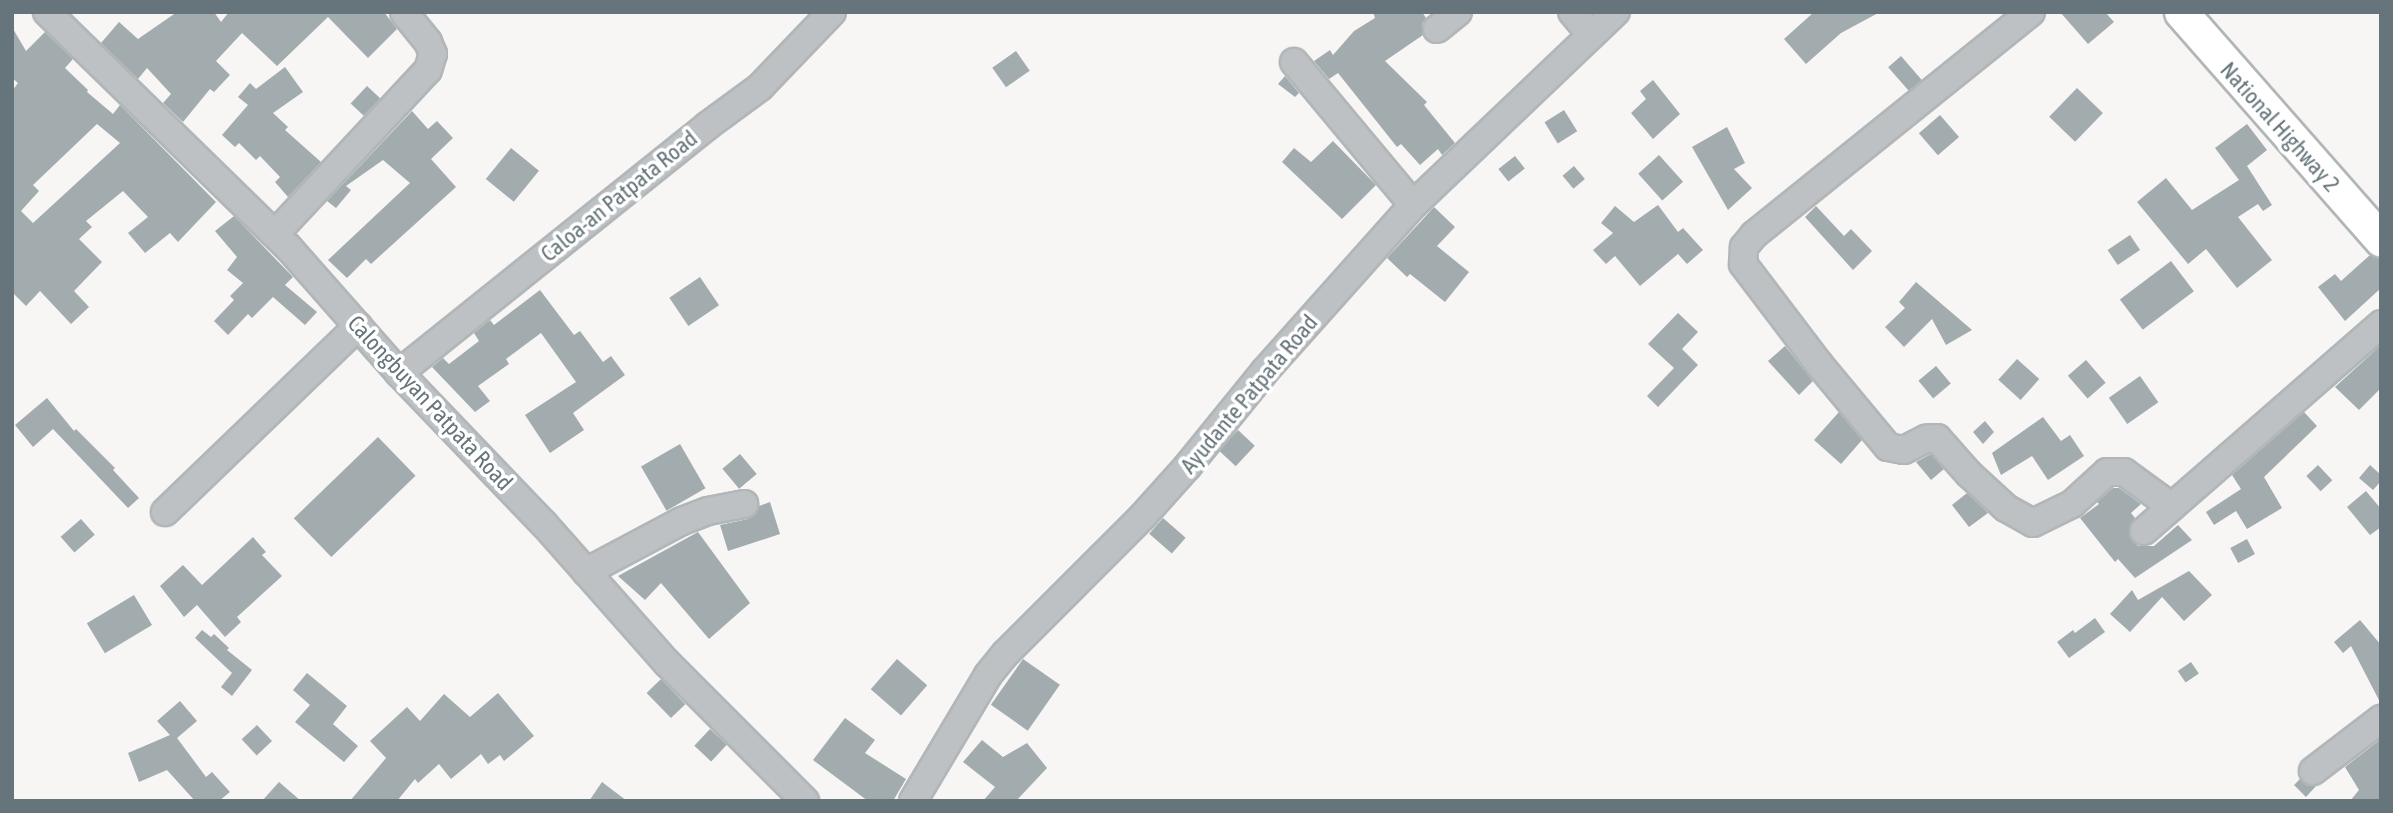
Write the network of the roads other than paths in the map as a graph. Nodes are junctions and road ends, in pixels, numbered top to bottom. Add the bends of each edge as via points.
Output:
1 (47, 12) edge
2 (404, 12) edge
3 (832, 12) edge
4 (1458, 12) edge
5 (1572, 12) edge
6 (1616, 12) edge
7 (2031, 12) edge
8 (2181, 12) edge
9 (1437, 29) dead end
10 (1591, 35) junction
11 (1294, 62) dead end
12 (1413, 205) junction
13 (275, 234) junction
14 (2381, 240) edge
15 (2381, 324) edge
16 (358, 327) junction
17 (399, 373) junction
18 (744, 504) dead end
19 (2172, 507) junction
20 (165, 512) dead end
21 (2144, 531) dead end
22 (586, 572) junction
23 (2381, 719) edge
24 (2313, 771) dead end
25 (805, 801) edge
26 (913, 801) edge

1 - 13 street, Calongbuyan Patpata Road
2 - 13 street via 428,41 433,54 428,70
3 - 17 street, Caloa-an Patpata Road via 760,87
4 - 9 street
5 - 10 street
6 - 10 street, Ayudante Patpata Road
7 - 19 street via 1754,235 1744,247 1743,264 1888,447 1904,450 1937,438 2006,508 2033,523 2072,505 2107,471 2124,472
8 - 14 main road, National Highway 2
10 - 12 street, Ayudante Patpata Road
11 - 12 street
12 - 26 street, Ayudante Patpata Road via 1187,467 1006,653 988,675
13 - 16 street, Calongbuyan Patpata Road
15 - 19 street
16 - 17 street, Calongbuyan Patpata Road
16 - 20 street
17 - 22 street, Calongbuyan Patpata Road
18 - 22 street via 682,521
19 - 21 street
22 - 25 street, Calongbuyan Patpata Road via 668,664
23 - 24 street

